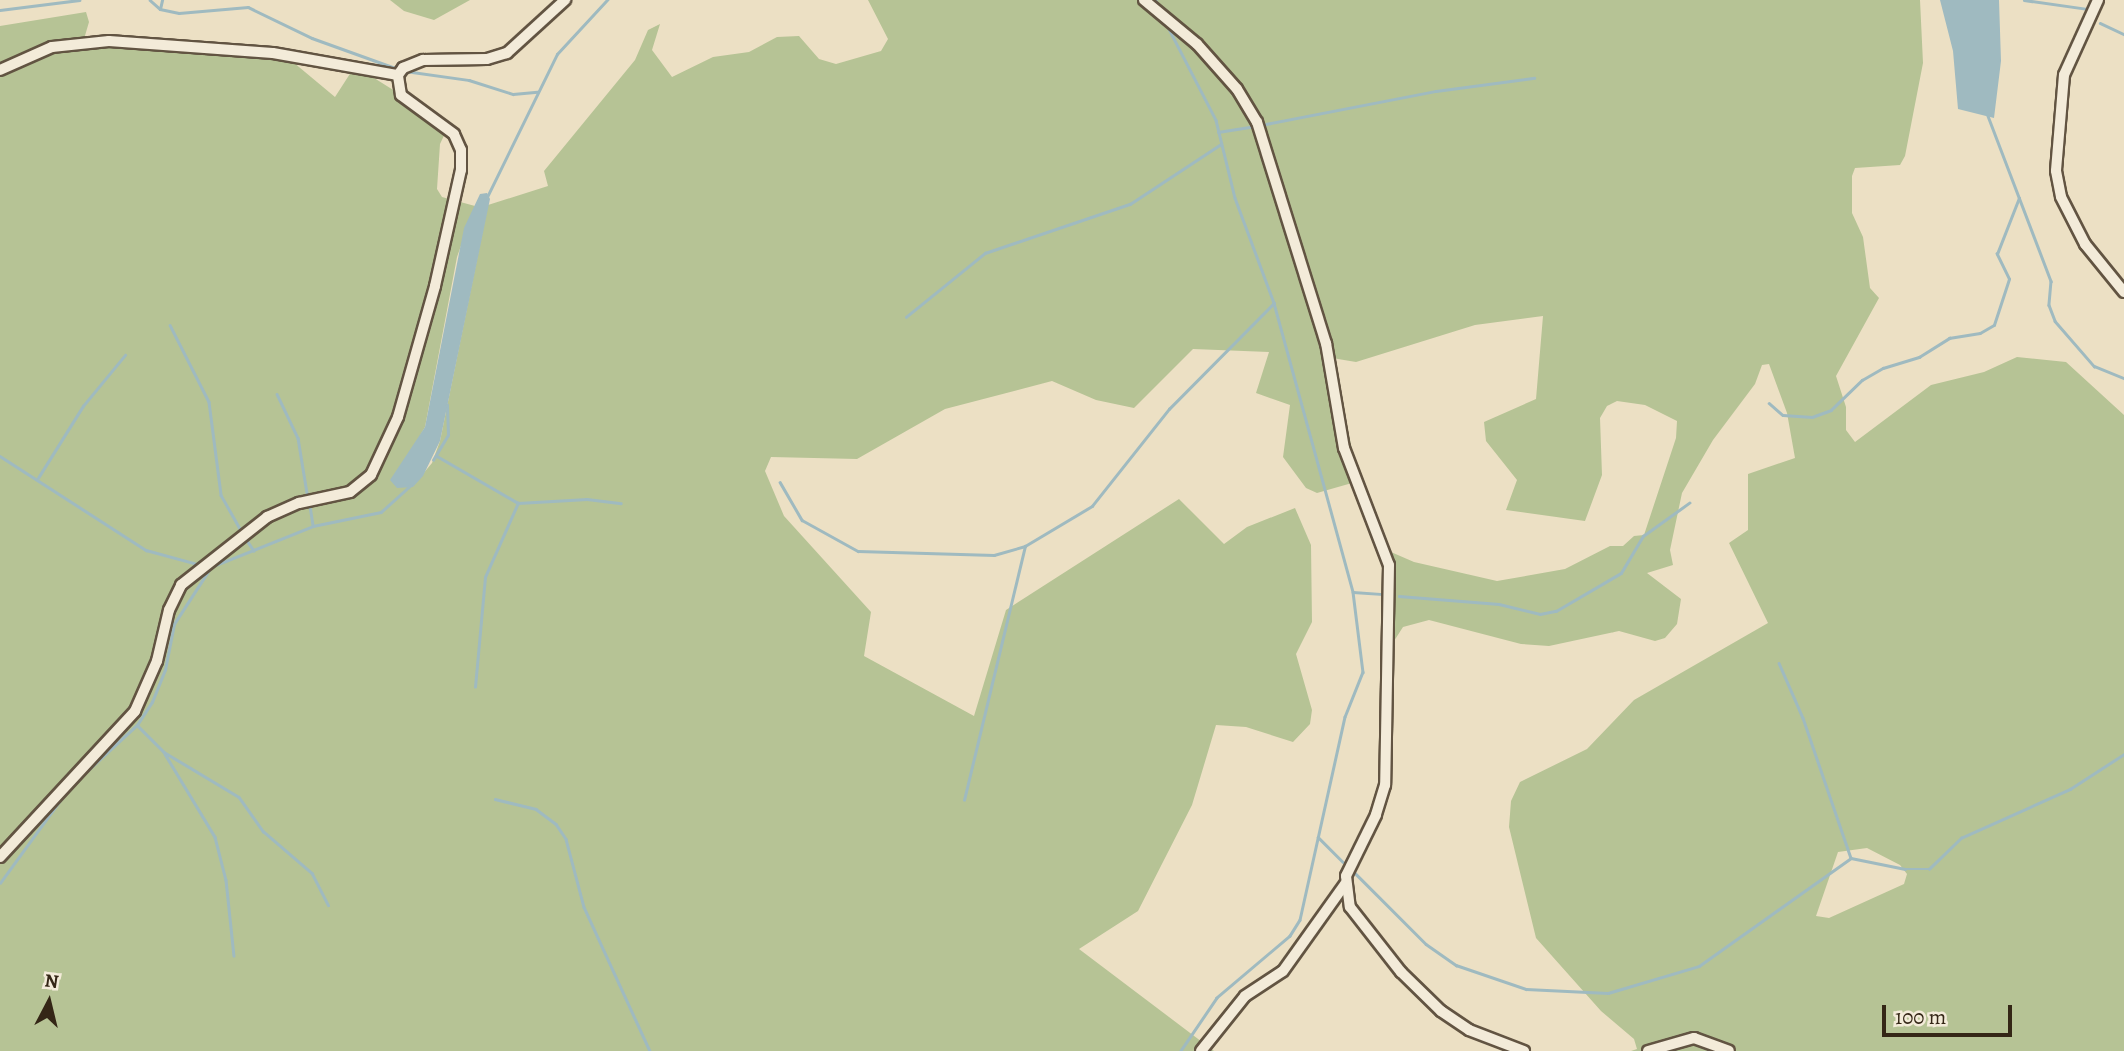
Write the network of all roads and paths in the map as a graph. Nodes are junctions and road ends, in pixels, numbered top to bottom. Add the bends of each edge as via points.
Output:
1 (565, 0) edge
2 (1144, 0) edge
3 (2098, 0) edge
4 (0, 70) edge
5 (398, 75) junction
6 (2124, 292) edge
7 (0, 857) edge
8 (1345, 884) junction
9 (1201, 1051) edge
10 (1524, 1051) edge
11 (1648, 1051) edge
12 (1729, 1051) edge

1 - 5 street via 507,53 487,59 423,60 402,68
2 - 8 street via 1197,44 1237,89 1257,122 1326,343 1344,448 1389,565 1385,785
3 - 6 street via 2065,68 2056,171 2061,197 2085,244
4 - 5 street via 52,47 109,41 273,53
5 - 7 street via 401,95 454,134 461,161 435,286 384,452 358,488 267,517 181,585 135,712
8 - 9 street via 1283,971 1245,996
8 - 10 street via 1355,916 1441,1011 1469,1030
11 - 12 street via 1694,1038

